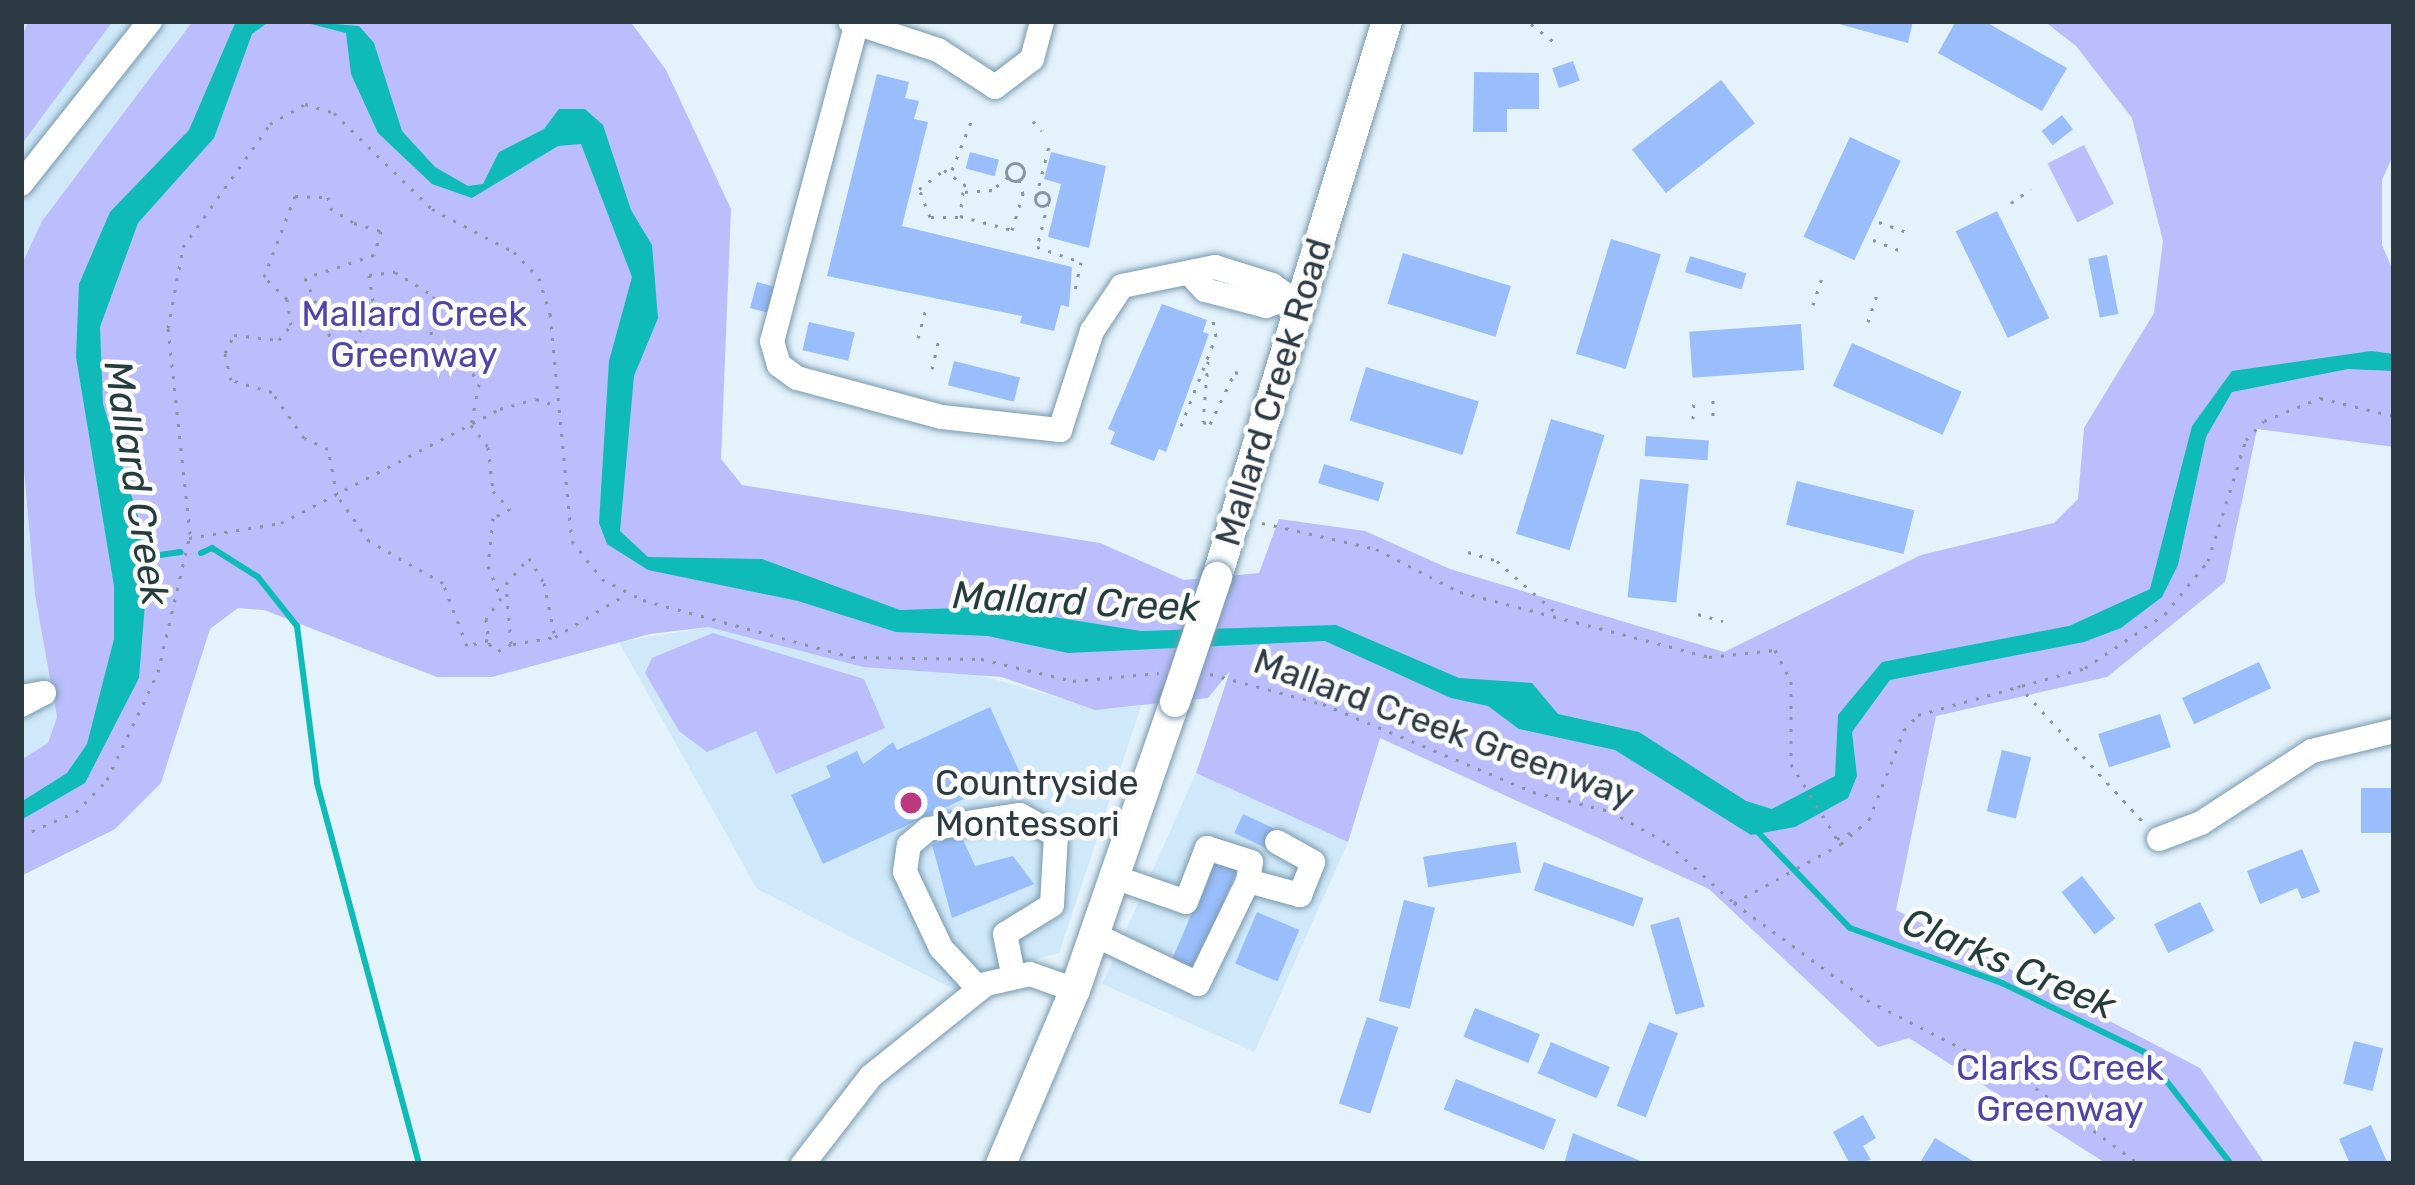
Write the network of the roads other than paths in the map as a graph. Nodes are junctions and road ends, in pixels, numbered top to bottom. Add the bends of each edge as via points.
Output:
1 (150, 21) edge
2 (1042, 21) edge
3 (1388, 21) edge
4 (853, 24) edge
5 (21, 184) edge
6 (1292, 301) junction
7 (2394, 731) edge
8 (2158, 839) road end
9 (1277, 842) dead end
10 (1114, 877) junction
11 (1248, 881) junction
12 (1095, 934) junction
13 (922, 953) dead end
14 (951, 961) junction
15 (1013, 974) junction
16 (979, 989) junction
17 (1075, 990) junction
18 (803, 1164) edge
19 (1000, 1164) edge

1 - 5 street
2 - 4 street via 1032,59 994,87 938,50
3 - 6 main road, Mallard Creek Road
4 - 6 street via 772,341 779,365 796,378 942,417 1060,430 1108,299 1140,280 1191,275 1225,296 1265,306
6 - 10 main road, Mallard Creek Road, bridge via 1238,515
7 - 8 street via 2312,751 2201,823
9 - 11 street via 1313,862 1300,895
10 - 11 street via 1186,902 1207,848 1251,862
10 - 12 main road, Mallard Creek Road
11 - 12 street via 1198,984
12 - 17 main road, Mallard Creek Road
13 - 14 street
14 - 15 street via 905,872 909,845 935,827 1030,817 1058,840 1056,883 1046,913 1005,934
14 - 16 street
15 - 16 street
15 - 17 street
16 - 18 street via 871,1076
17 - 19 main road, Mallard Creek Road

